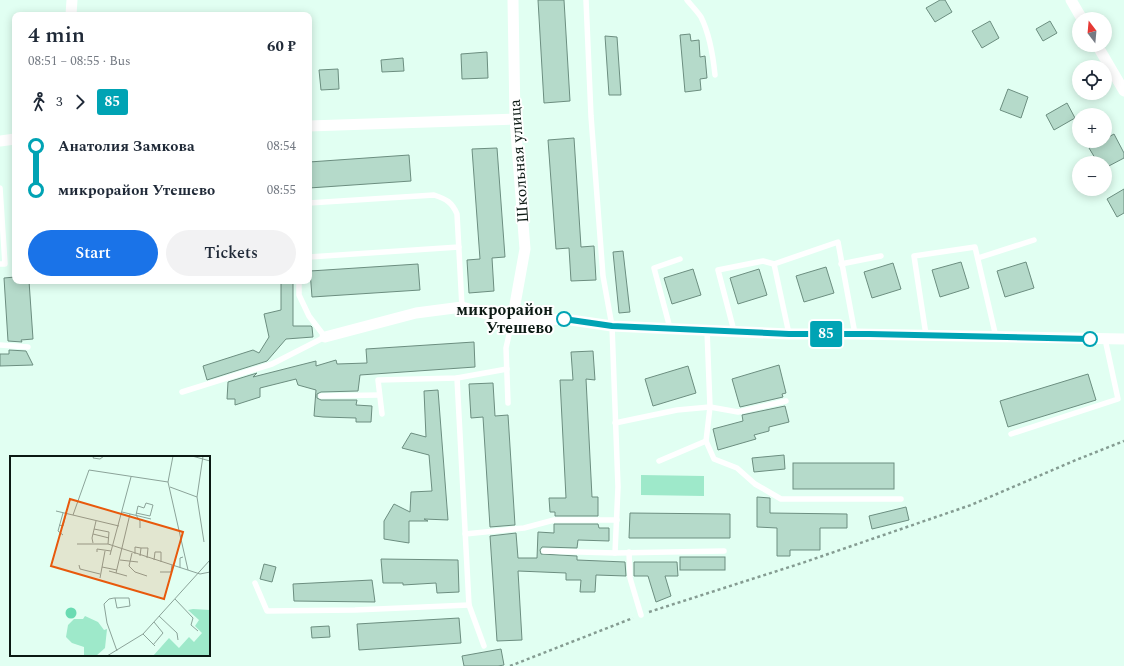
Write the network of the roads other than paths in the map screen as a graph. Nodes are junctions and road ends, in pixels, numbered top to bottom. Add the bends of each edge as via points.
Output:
1 (72, 0) edge
2 (513, 0) edge
3 (586, 0) edge
4 (686, 0) edge
5 (1071, 0) edge
6 (71, 12) edge
7 (1078, 12) edge
8 (1101, 52) edge
9 (715, 75) dead end
10 (1124, 91) edge
11 (515, 119) junction
12 (312, 126) edge
13 (12, 139) edge
14 (0, 141) edge
15 (0, 188) edge
16 (312, 203) edge
17 (1034, 240) dead end
18 (459, 247) junction
19 (881, 256) dead end
20 (312, 257) edge
21 (978, 258) junction
22 (680, 259) dead end
23 (0, 264) edge
24 (774, 264) junction
25 (841, 264) junction
26 (299, 284) edge
27 (462, 307) junction
28 (512, 322) junction
29 (612, 326) junction
30 (670, 328) junction
31 (707, 330) junction
32 (734, 331) junction
33 (789, 334) junction
34 (855, 334) junction
35 (926, 335) junction
36 (325, 337) junction
37 (996, 337) junction
38 (1105, 339) junction
39 (1124, 339) edge
40 (0, 345) edge
41 (28, 346) dead end
42 (507, 368) junction
43 (457, 378) junction
44 (182, 392) dead end
45 (380, 395) junction
46 (321, 396) dead end
47 (786, 401) dead end
48 (508, 402) dead end
49 (710, 407) junction
50 (382, 414) dead end
51 (616, 423) junction
52 (1012, 434) dead end
53 (706, 441) junction
54 (659, 461) dead end
55 (901, 500) dead end
56 (617, 520) junction
57 (465, 534) junction
58 (544, 551) dead end
59 (724, 551) dead end
60 (629, 552) junction
61 (615, 553) junction
62 (255, 583) dead end
63 (469, 605) junction
64 (641, 615) road end
65 (484, 646) dead end

1 - 6 street
2 - 11 street, Школьная улица
3 - 29 lane via 591,116 603,276
4 - 9 lane via 700,16 709,36
5 - 7 street
8 - 10 street
11 - 12 street
11 - 28 street, Школьная улица via 525,249
13 - 14 street
15 - 23 lane via 5,264
16 - 18 lane via 434,195 444,198 457,214
17 - 21 lane
18 - 20 lane
18 - 27 lane
19 - 25 lane
21 - 35 lane via 975,247 914,256
21 - 37 lane
22 - 30 lane via 654,268
24 - 25 lane via 838,242
24 - 32 lane via 763,261 718,270
24 - 33 lane
25 - 34 lane
26 - 36 lane via 299,295 309,316
27 - 28 street
27 - 36 street via 416,313
28 - 29 street via 564,319
28 - 42 lane via 506,348
29 - 30 street
29 - 51 lane
30 - 31 street
31 - 32 street
31 - 49 lane
32 - 33 street
33 - 34 street
34 - 35 street
35 - 37 street
36 - 44 lane via 272,364
37 - 38 street
38 - 39 street
38 - 52 lane via 1118,399
40 - 41 lane
42 - 43 lane
42 - 48 lane
43 - 45 lane via 378,380
43 - 57 lane
45 - 46 lane
45 - 50 lane
47 - 49 lane via 738,412
49 - 51 lane via 677,410
49 - 53 lane
51 - 56 lane
53 - 54 lane
53 - 55 lane via 714,459 737,468 755,484 781,499
56 - 57 lane via 554,520 524,528
56 - 61 lane
57 - 63 lane
58 - 61 lane
59 - 60 lane
60 - 61 lane
60 - 64 lane via 630,578
62 - 63 lane via 267,611
63 - 65 lane

